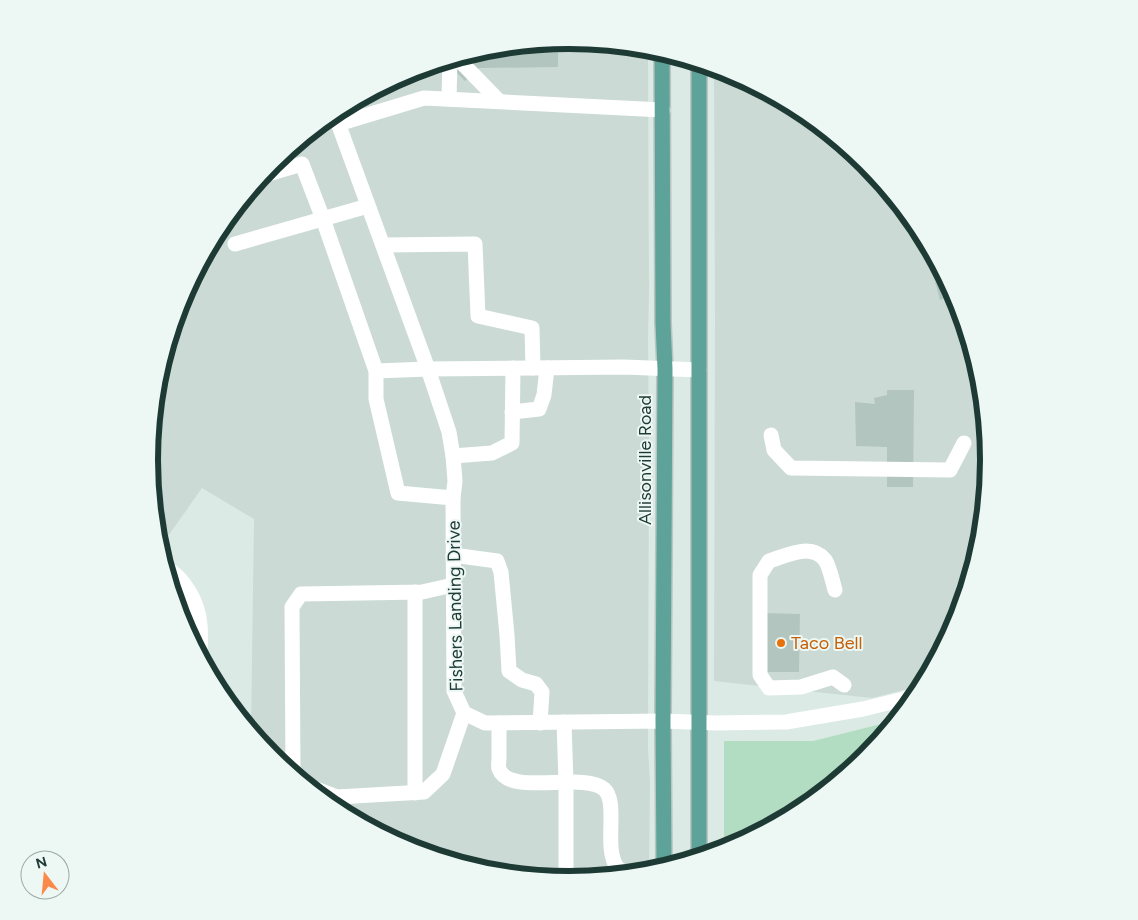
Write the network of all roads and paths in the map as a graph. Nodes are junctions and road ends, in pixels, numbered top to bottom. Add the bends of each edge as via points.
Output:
1 (662, 60) edge
2 (462, 63) edge
3 (450, 67) edge
4 (698, 70) edge
5 (449, 99) junction
6 (499, 101) junction
7 (663, 110) junction
8 (344, 116) edge
9 (337, 121) edge
10 (275, 172) edge
11 (368, 206) junction
12 (324, 219) junction
13 (235, 244) dead end
14 (383, 245) junction
15 (513, 368) junction
16 (540, 368) junction
17 (428, 369) junction
18 (665, 369) junction
19 (699, 370) junction
20 (376, 371) junction
21 (512, 412) junction
22 (771, 435) dead end
23 (964, 443) dead end
24 (453, 456) junction
25 (453, 498) junction
26 (453, 555) junction
27 (174, 574) edge
28 (453, 585) junction
29 (835, 590) dead end
30 (415, 592) junction
31 (200, 642) edge
32 (844, 684) dead end
33 (903, 699) edge
34 (464, 713) junction
35 (663, 721) junction
36 (564, 722) junction
37 (699, 722) junction
38 (499, 723) junction
39 (540, 723) junction
40 (293, 764) edge
41 (566, 782) junction
42 (415, 793) junction
43 (332, 795) edge
44 (699, 850) edge
45 (664, 860) edge
46 (619, 868) edge
47 (566, 871) edge

1 - 7 main road, Allisonville Road
2 - 6 street
3 - 5 street
4 - 19 main road
5 - 6 street
5 - 8 street via 424,98
6 - 7 street
7 - 18 main road, Allisonville Road
9 - 11 street, Fishers Landing Drive
10 - 12 street via 302,164
11 - 12 street
11 - 14 street, Fishers Landing Drive
12 - 13 street
12 - 20 street
14 - 16 street via 475,244 478,316 532,328
14 - 17 street, Fishers Landing Drive
15 - 16 street
15 - 17 street
15 - 21 street
16 - 18 street
16 - 21 street via 544,395 539,409
17 - 20 street
17 - 24 street, Fishers Landing Drive via 449,432
18 - 19 street
18 - 35 main road, Allisonville Road
19 - 37 main road
20 - 25 street via 376,400 398,493
21 - 24 street via 512,443 492,453
22 - 23 street via 774,450 791,468 950,470
24 - 25 street, Fishers Landing Drive
25 - 26 street, Fishers Landing Drive
26 - 28 street, Fishers Landing Drive
26 - 39 street via 497,561 508,635 509,671 536,684 542,692
27 - 31 street via 189,590 197,607
28 - 30 street
28 - 34 street, Fishers Landing Drive via 454,692
29 - 32 street via 826,560 815,552 802,550 769,561 760,575 760,675 769,688 801,687 832,677
30 - 40 street via 301,594 292,607
30 - 42 street
33 - 37 street, Fishers Landing Drive via 786,722
34 - 38 street, Fishers Landing Drive via 485,723
34 - 42 street via 443,774 424,792
35 - 36 street, Fishers Landing Drive
35 - 37 street, Fishers Landing Drive
35 - 45 main road, Allisonville Road
36 - 39 street, Fishers Landing Drive
36 - 41 street
37 - 44 main road
38 - 39 street, Fishers Landing Drive
38 - 41 street via 499,769 507,779
41 - 46 street via 595,784 605,790 610,802 611,855
41 - 47 street
42 - 43 street

